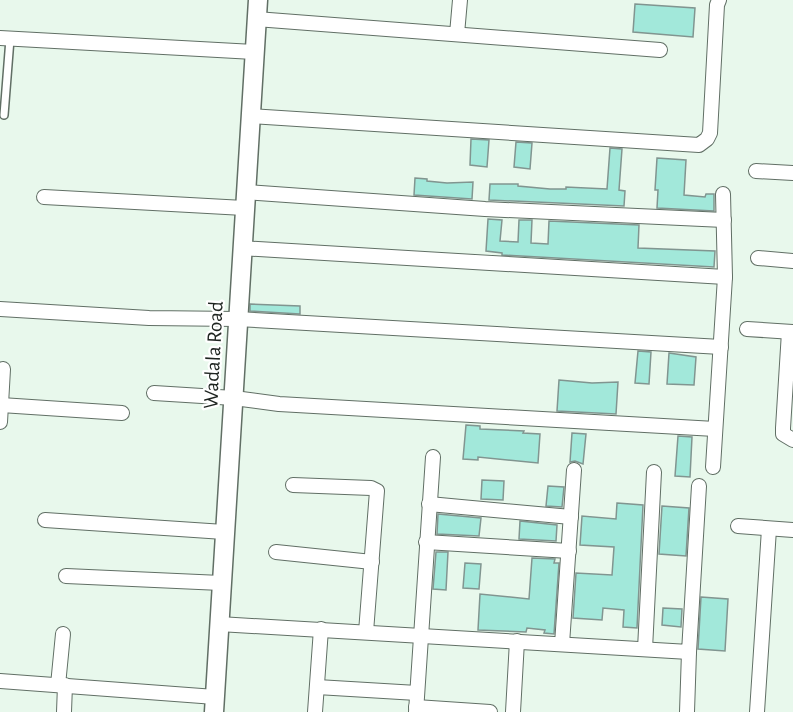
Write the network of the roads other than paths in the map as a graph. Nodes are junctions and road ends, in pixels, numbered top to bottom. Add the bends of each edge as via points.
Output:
1 (258, 0) edge
2 (460, 0) edge
3 (719, 0) edge
4 (256, 19) junction
5 (457, 34) junction
6 (5, 39) edge
7 (660, 50) dead end
8 (254, 52) junction
9 (4, 115) dead end
10 (250, 116) junction
11 (756, 171) dead end
12 (793, 173) edge
13 (723, 194) dead end
14 (44, 197) dead end
15 (244, 200) junction
16 (724, 220) junction
17 (241, 248) junction
18 (758, 258) dead end
19 (793, 261) edge
20 (725, 277) junction
21 (0, 309) edge
22 (237, 319) junction
23 (747, 329) dead end
24 (791, 332) edge
25 (721, 346) junction
26 (3, 369) dead end
27 (154, 393) dead end
28 (234, 398) junction
29 (1, 399) edge
30 (122, 413) dead end
31 (0, 422) edge
32 (715, 429) junction
33 (793, 440) edge
34 (433, 457) dead end
35 (713, 467) dead end
36 (574, 470) dead end
37 (654, 472) dead end
38 (292, 485) dead end
39 (699, 486) dead end
40 (429, 504) junction
41 (571, 517) junction
42 (45, 520) dead end
43 (738, 526) dead end
44 (770, 529) junction
45 (793, 531) edge
46 (224, 532) junction
47 (426, 542) junction
48 (569, 551) junction
49 (276, 552) dead end
50 (372, 562) junction
51 (66, 576) dead end
52 (221, 583) junction
53 (219, 624) junction
54 (321, 629) junction
55 (366, 632) junction
56 (63, 634) dead end
57 (420, 635) junction
58 (517, 641) junction
59 (562, 644) junction
60 (645, 649) junction
61 (689, 652) junction
62 (0, 681) edge
63 (61, 685) junction
64 (317, 687) junction
65 (416, 704) edge
66 (214, 705) edge
67 (64, 712) edge
68 (315, 712) edge
69 (490, 712) edge
70 (513, 712) edge
71 (687, 712) edge
72 (757, 712) edge

1 - 4 street, Wadala Road
2 - 5 street
3 - 10 street via 710,133 699,146
4 - 5 street
4 - 8 street, Wadala Road
5 - 7 street
6 - 8 street
6 - 9 lane
8 - 10 street, Wadala Road
10 - 15 street, Wadala Road
11 - 12 street
13 - 16 street
14 - 15 street
15 - 16 street
15 - 17 street, Wadala Road
16 - 20 street
17 - 20 street
17 - 22 street, Wadala Road
18 - 19 street
20 - 25 street
21 - 22 street
22 - 25 street
22 - 28 street, Wadala Road
23 - 24 street
24 - 33 street via 783,434
25 - 32 street
26 - 29 street
27 - 28 street
28 - 32 street via 279,404
28 - 46 street, Wadala Road
29 - 30 street
29 - 31 street
32 - 35 street
34 - 40 street
36 - 41 street
37 - 60 street
38 - 50 street via 377,491
39 - 61 street
40 - 41 street
40 - 47 street
41 - 48 street
42 - 46 street
43 - 44 street
44 - 45 street
44 - 72 street
46 - 52 street, Wadala Road
47 - 48 street
47 - 57 street
48 - 59 street
49 - 50 street
50 - 55 street
51 - 52 street
52 - 53 street, Wadala Road
53 - 54 street
53 - 66 street, Wadala Road
54 - 55 street
54 - 64 street
55 - 57 street
56 - 63 street
57 - 58 street
57 - 65 street
58 - 59 street
58 - 70 street
59 - 60 street
60 - 61 street
61 - 71 street
62 - 63 street
63 - 66 street
63 - 67 street
64 - 65 street
64 - 68 street
65 - 69 street

